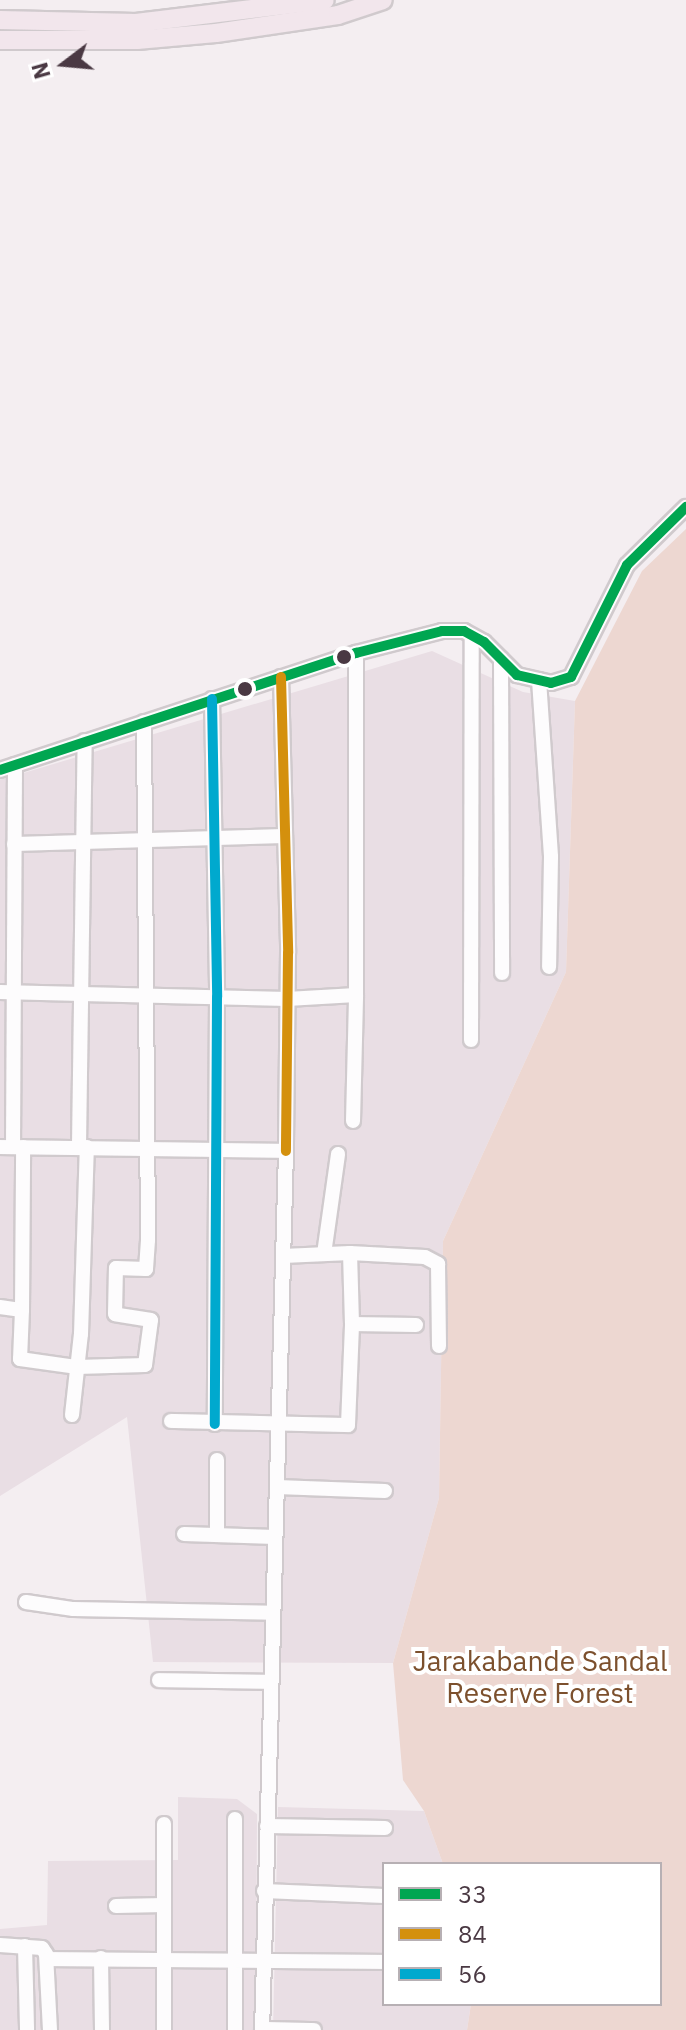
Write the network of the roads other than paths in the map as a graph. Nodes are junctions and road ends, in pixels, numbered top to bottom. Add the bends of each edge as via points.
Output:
1 (325, 0) edge
2 (383, 0) edge
3 (0, 20) edge
4 (0, 40) edge
5 (686, 507) edge
6 (472, 636) junction
7 (356, 653) junction
8 (501, 659) junction
9 (281, 677) junction
10 (539, 680) junction
11 (212, 699) junction
12 (144, 722) junction
13 (85, 741) junction
14 (15, 765) junction
15 (0, 770) edge
16 (285, 836) junction
17 (146, 840) junction
18 (215, 840) junction
19 (83, 841) junction
20 (14, 844) junction
21 (549, 967) dead end
22 (502, 973) dead end
23 (7, 991) edge
24 (81, 992) junction
25 (148, 995) junction
26 (356, 995) junction
27 (217, 997) junction
28 (287, 999) junction
29 (471, 1040) dead end
30 (353, 1121) dead end
31 (83, 1146) junction
32 (12, 1147) edge
33 (144, 1147) junction
34 (217, 1147) junction
35 (286, 1151) junction
36 (338, 1154) dead end
37 (350, 1253) junction
38 (324, 1254) junction
39 (283, 1256) junction
40 (0, 1307) edge
41 (22, 1310) junction
42 (352, 1324) junction
43 (416, 1325) dead end
44 (439, 1346) dead end
45 (77, 1367) junction
46 (72, 1415) dead end
47 (171, 1421) dead end
48 (215, 1424) junction
49 (280, 1424) junction
50 (217, 1460) dead end
51 (277, 1487) junction
52 (385, 1491) dead end
53 (184, 1534) dead end
54 (217, 1535) junction
55 (275, 1537) junction
56 (26, 1602) dead end
57 (273, 1613) junction
58 (159, 1680) dead end
59 (271, 1682) junction
60 (235, 1819) dead end
61 (164, 1824) dead end
62 (267, 1826) junction
63 (385, 1828) dead end
64 (264, 1891) junction
65 (382, 1896) edge
66 (164, 1905) junction
67 (116, 1906) dead end
68 (0, 1945) edge
69 (25, 1946) junction
70 (101, 1958) junction
71 (49, 1959) junction
72 (163, 1959) junction
73 (235, 1960) junction
74 (262, 1960) junction
75 (382, 1962) edge
76 (262, 2029) edge
77 (27, 2030) edge
78 (50, 2030) edge
79 (102, 2030) edge
80 (164, 2030) edge
81 (235, 2030) edge
82 (314, 2030) edge

1 - 3 main road via 136,23
2 - 4 main road via 338,15 216,33 137,40
5 - 10 street via 627,565 571,677 551,683
6 - 7 street via 442,631
6 - 8 street
6 - 29 street
7 - 9 street
7 - 26 street
8 - 10 street via 517,675
8 - 22 street
9 - 11 street
9 - 16 street
10 - 21 street via 551,857
11 - 12 street
11 - 18 street
12 - 13 street
12 - 17 street
13 - 14 street
13 - 19 street
14 - 15 street
14 - 20 street
16 - 18 street
16 - 28 street
17 - 18 street
17 - 19 street
17 - 25 street
18 - 27 street
19 - 20 street
19 - 24 street
20 - 23 street
23 - 24 street
23 - 32 street
24 - 25 street
24 - 31 street
25 - 27 street
25 - 33 street
26 - 28 street
26 - 30 street
27 - 28 street
27 - 34 street
28 - 35 street
31 - 32 street
31 - 33 street
31 - 45 street
32 - 41 street
33 - 34 street
33 - 45 street via 146,1269 116,1268 115,1314 151,1320 145,1365
34 - 35 street
34 - 48 street
35 - 39 street
36 - 38 street
37 - 38 street
37 - 42 street
37 - 44 street via 425,1257 438,1264
38 - 39 street
39 - 49 street
40 - 41 street
41 - 45 street via 20,1359
42 - 43 street
42 - 49 street via 348,1425
45 - 46 street
47 - 48 street
48 - 49 street
49 - 51 street
50 - 54 street
51 - 52 street
51 - 55 street
53 - 54 street
54 - 55 street
55 - 57 street
56 - 57 street via 73,1609
57 - 59 street
58 - 59 street
59 - 62 street
60 - 73 street
61 - 66 street
62 - 63 street
62 - 64 street
64 - 65 street
64 - 74 street
66 - 67 street
66 - 72 street
68 - 69 street
69 - 71 street via 42,1948
69 - 77 street
70 - 71 street
70 - 72 street
70 - 79 street
71 - 78 street
72 - 73 street
72 - 80 street
73 - 74 street
73 - 81 street
74 - 75 street
74 - 76 street
76 - 82 street

